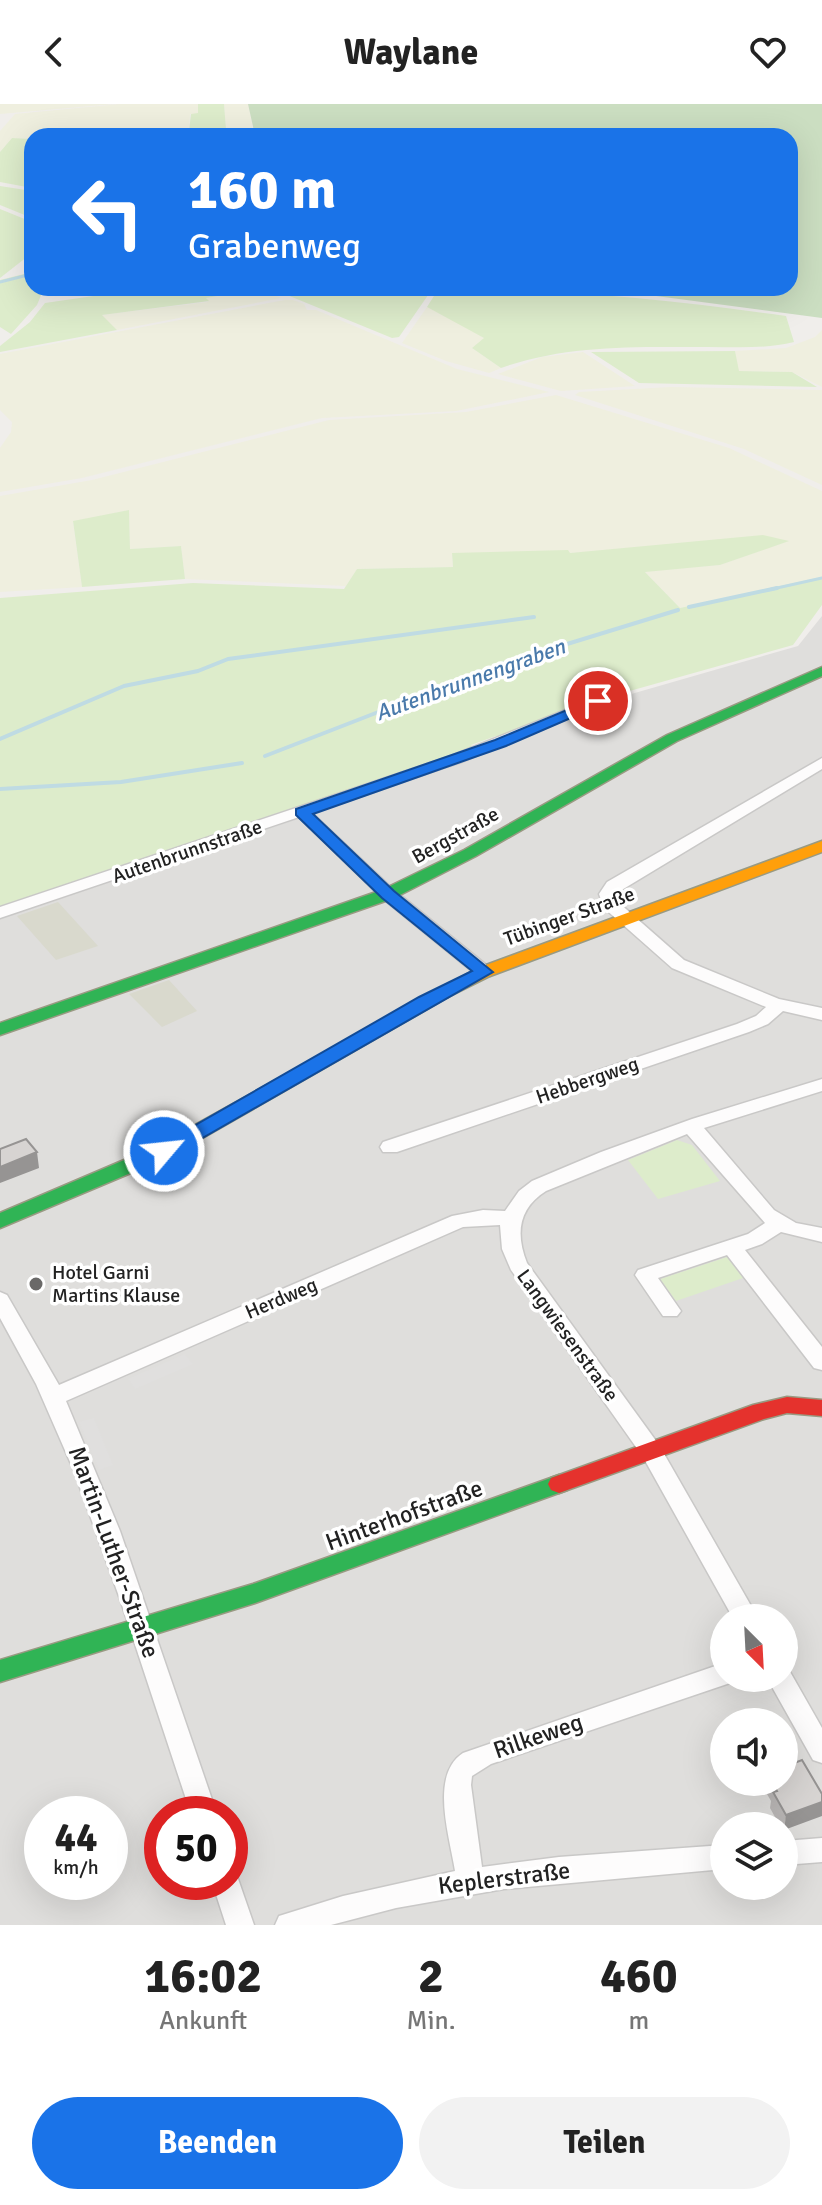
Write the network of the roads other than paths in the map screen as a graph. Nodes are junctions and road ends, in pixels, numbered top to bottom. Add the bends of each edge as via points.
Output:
1 (822, 671) edge
2 (598, 701) dead end
3 (822, 763) edge
4 (302, 812) junction
5 (822, 846) edge
6 (388, 894) junction
7 (0, 913) edge
8 (626, 918) junction
9 (484, 972) junction
10 (780, 1004) junction
11 (822, 1014) edge
12 (0, 1029) edge
13 (822, 1085) edge
14 (691, 1126) junction
15 (390, 1147) dead end
16 (512, 1218) junction
17 (0, 1221) edge
18 (779, 1224) junction
19 (822, 1235) edge
20 (732, 1247) junction
21 (0, 1300) edge
22 (670, 1311) dead end
23 (822, 1362) edge
24 (55, 1396) junction
25 (820, 1410) edge
26 (651, 1451) junction
27 (738, 1604) edge
28 (142, 1627) junction
29 (0, 1671) edge
30 (710, 1679) edge
31 (788, 1692) edge
32 (822, 1752) edge
33 (198, 1796) edge
34 (822, 1850) edge
35 (798, 1852) edge
36 (710, 1858) edge
37 (470, 1879) junction
38 (232, 1900) edge
39 (240, 1925) edge
40 (289, 1925) edge

1 - 6 street, Bergstraße via 672,738
2 - 4 street, Autenbrunnstraße via 500,743
3 - 8 street via 613,886 607,900
4 - 6 street
4 - 7 street, Autenbrunnstraße
5 - 8 street, Tübinger Straße
6 - 9 street
6 - 12 street, Bergstraße
8 - 9 street, Tübinger Straße
8 - 10 street via 678,964
9 - 17 street, Tübinger Straße via 164,1151
10 - 11 street
10 - 15 street, Hebbergweg via 743,1028
13 - 14 street
14 - 16 street via 624,1148 542,1185 522,1200
14 - 18 street
16 - 24 street, Herdweg via 459,1221
16 - 26 street, Langwiesenstraße via 509,1240 518,1265
18 - 19 street
18 - 20 street
20 - 22 street via 645,1275
20 - 23 street
21 - 24 street, Martin-Luther-Straße
24 - 28 street, Martin-Luther-Straße
25 - 26 street, Hinterhofstraße via 787,1405 761,1411
26 - 27 street, Langwiesenstraße
26 - 28 street, Hinterhofstraße via 255,1593
28 - 29 street, Hinterhofstraße
28 - 33 street, Martin-Luther-Straße
30 - 37 street, Rilkeweg via 467,1763 459,1773 459,1791
31 - 32 street
34 - 35 street
36 - 37 street, Keplerstraße
37 - 40 street, Keplerstraße via 385,1896
38 - 39 street

